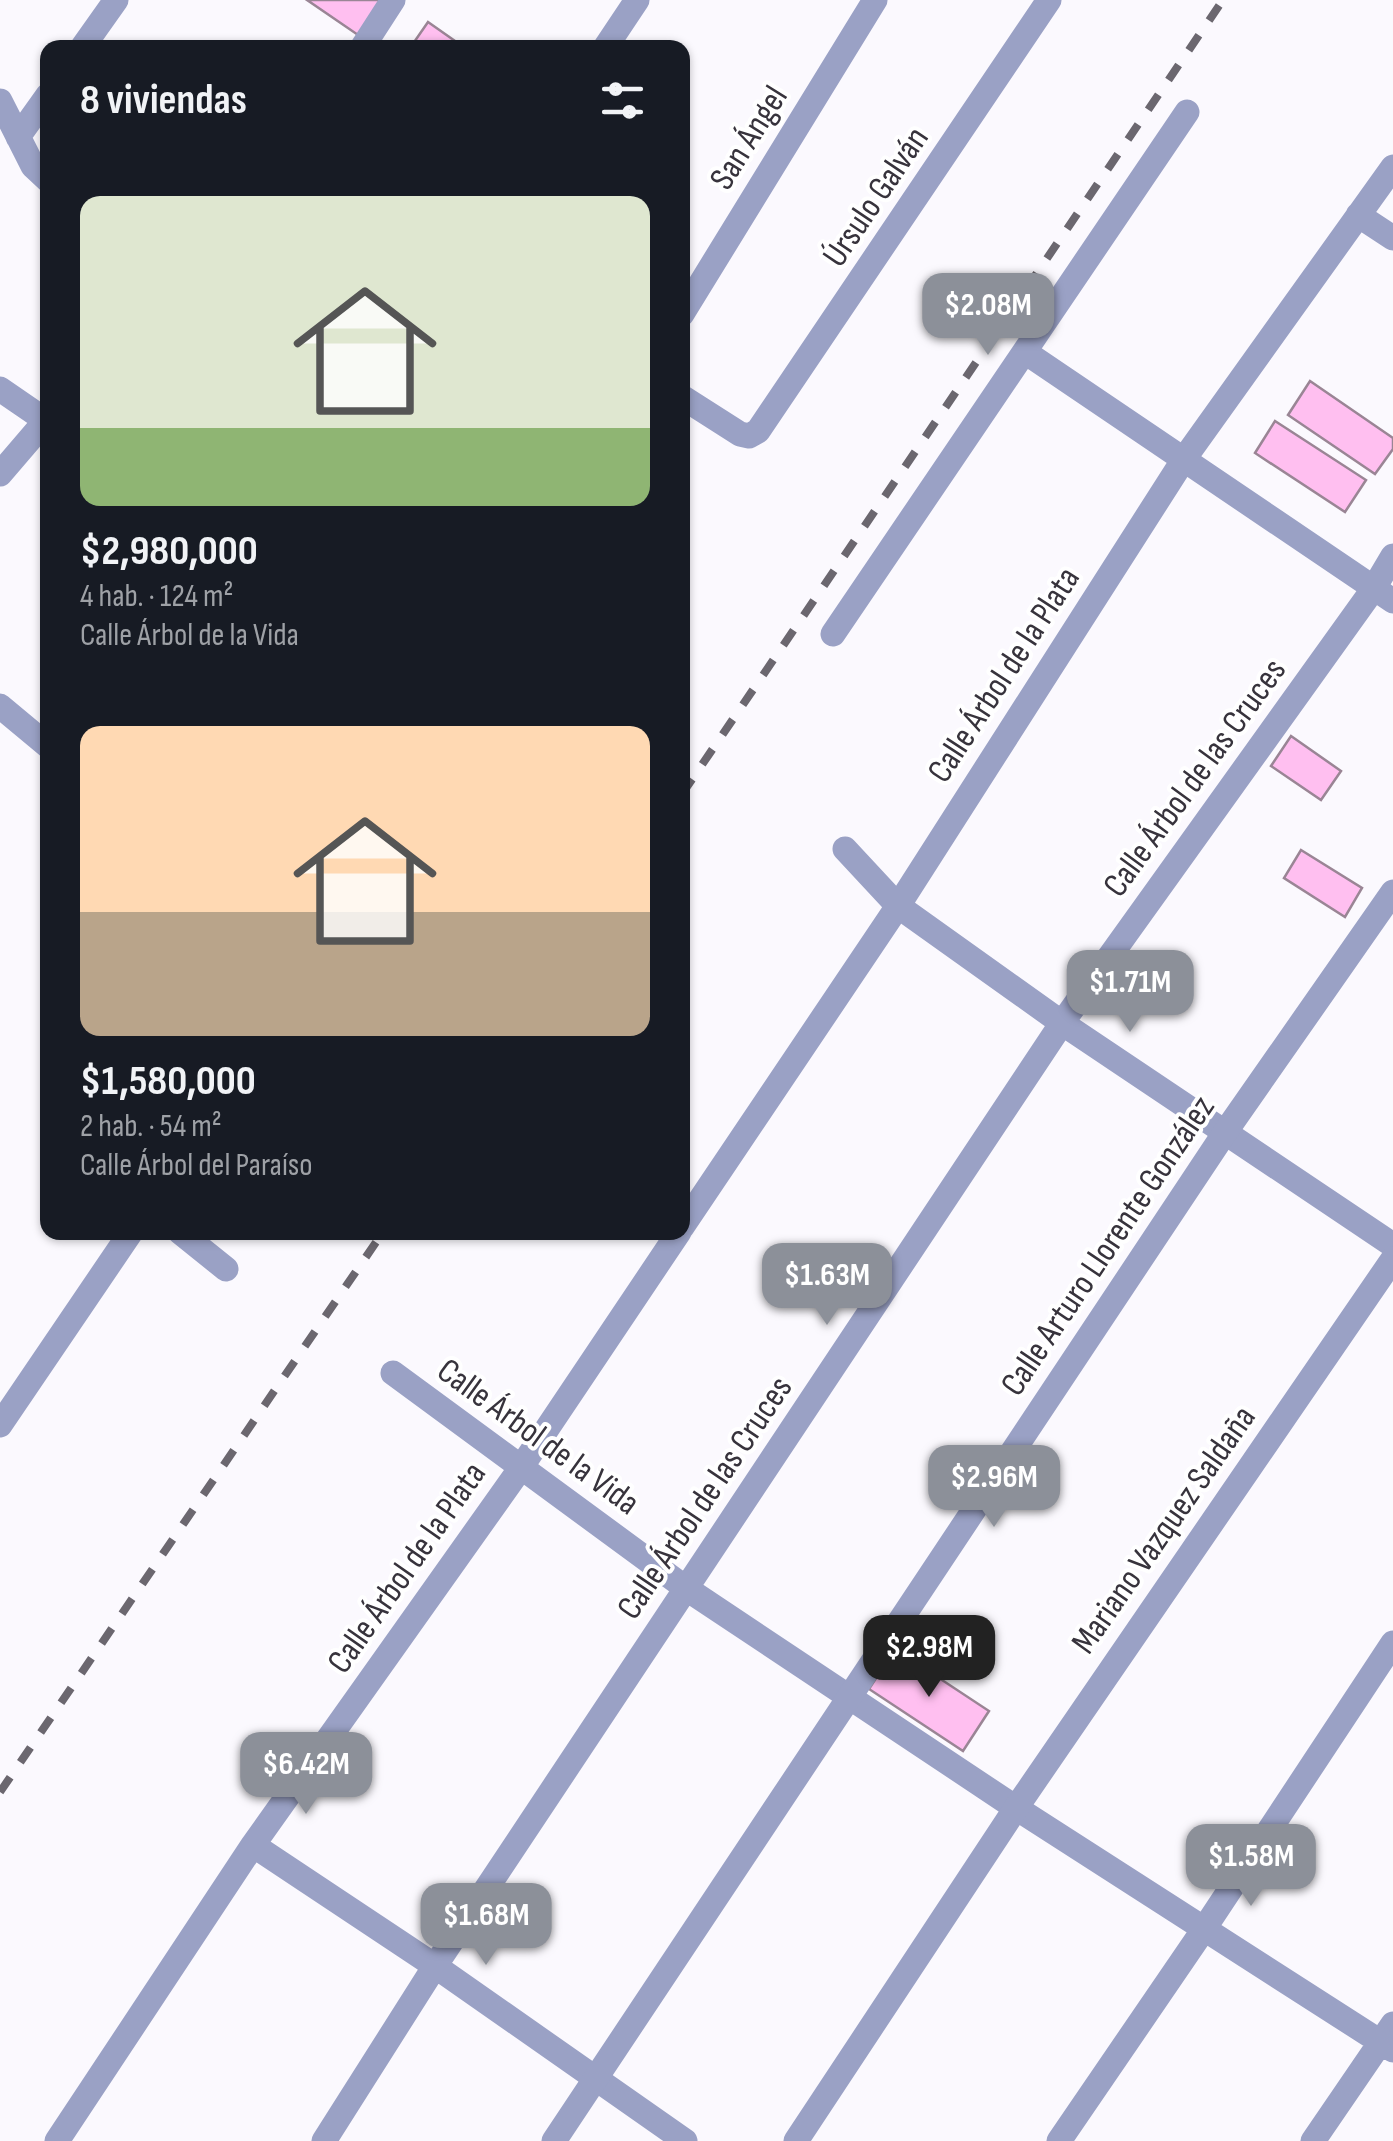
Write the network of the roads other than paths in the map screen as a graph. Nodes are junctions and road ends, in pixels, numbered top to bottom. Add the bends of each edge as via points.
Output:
1 (116, 0) edge
2 (393, 0) edge
3 (638, 0) edge
4 (875, 0) edge
5 (1050, 0) edge
6 (88, 40) edge
7 (367, 40) edge
8 (610, 40) edge
9 (0, 101) edge
10 (40, 107) edge
11 (1187, 112) dead end
12 (18, 136) junction
13 (1393, 166) edge
14 (40, 173) edge
15 (1358, 215) junction
16 (1393, 238) edge
17 (690, 301) edge
18 (1024, 352) junction
19 (0, 388) edge
20 (690, 402) edge
21 (40, 415) edge
22 (40, 428) edge
23 (1184, 460) junction
24 (0, 474) edge
25 (1393, 556) edge
26 (1384, 594) edge
27 (833, 634) dead end
28 (0, 706) edge
29 (40, 739) edge
30 (845, 848) dead end
31 (1393, 892) edge
32 (898, 906) junction
33 (1062, 1023) junction
34 (1226, 1132) junction
35 (690, 1217) edge
36 (126, 1240) edge
37 (190, 1240) edge
38 (674, 1240) edge
39 (1393, 1244) edge
40 (1393, 1259) edge
41 (226, 1269) dead end
42 (393, 1374) dead end
43 (0, 1425) edge
44 (520, 1470) junction
45 (687, 1588) junction
46 (1393, 1643) edge
47 (850, 1697) junction
48 (1016, 1808) junction
49 (253, 1844) junction
50 (1204, 1929) junction
51 (435, 1966) junction
52 (1389, 2039) edge
53 (596, 2079) junction
54 (57, 2141) edge
55 (324, 2141) edge
56 (554, 2141) edge
57 (685, 2141) edge
58 (796, 2141) edge
59 (1059, 2141) edge
60 (1313, 2141) edge

1 - 6 street
2 - 7 street
3 - 8 street
4 - 17 street, San Ángel
5 - 20 street, Úrsulo Galván via 758,431 740,434
9 - 12 street
10 - 12 street
11 - 18 street
12 - 14 street
13 - 15 street, Calle Árbol de la Plata
15 - 16 street
15 - 23 street, Calle Árbol de la Plata
18 - 23 street
18 - 27 street
19 - 21 street
22 - 24 street
23 - 26 street
23 - 32 street, Calle Árbol de la Plata
25 - 26 street, Calle Árbol de las Cruces
26 - 33 street, Calle Árbol de las Cruces
28 - 29 street
30 - 32 street
31 - 34 street, Calle Arturo Llorente González
32 - 33 street
32 - 35 street, Calle Árbol de la Plata
33 - 34 street
33 - 45 street, Calle Árbol de las Cruces
34 - 39 street
34 - 47 street, Calle Arturo Llorente González
36 - 43 street
37 - 41 street
38 - 44 street, Calle Árbol de la Plata
40 - 48 street, Mariano Vazquez Saldaña
42 - 44 street, Calle Árbol de la Vida
44 - 45 street, Calle Árbol de la Vida
44 - 49 street, Calle Árbol de la Plata
45 - 47 street, Calle Árbol de la Vida
45 - 51 street, Calle Árbol de las Cruces
46 - 50 street
47 - 48 street, Calle Árbol de la Vida
47 - 53 street, Calle Arturo Llorente González
48 - 50 street, Calle Árbol de la Vida
48 - 58 street, Mariano Vazquez Saldaña
49 - 51 street
49 - 54 street, Calle Árbol de la Plata
50 - 52 street, Calle Árbol de la Vida
50 - 59 street
51 - 53 street
51 - 55 street, Calle Árbol de las Cruces
52 - 60 street
53 - 56 street, Calle Arturo Llorente González
53 - 57 street

